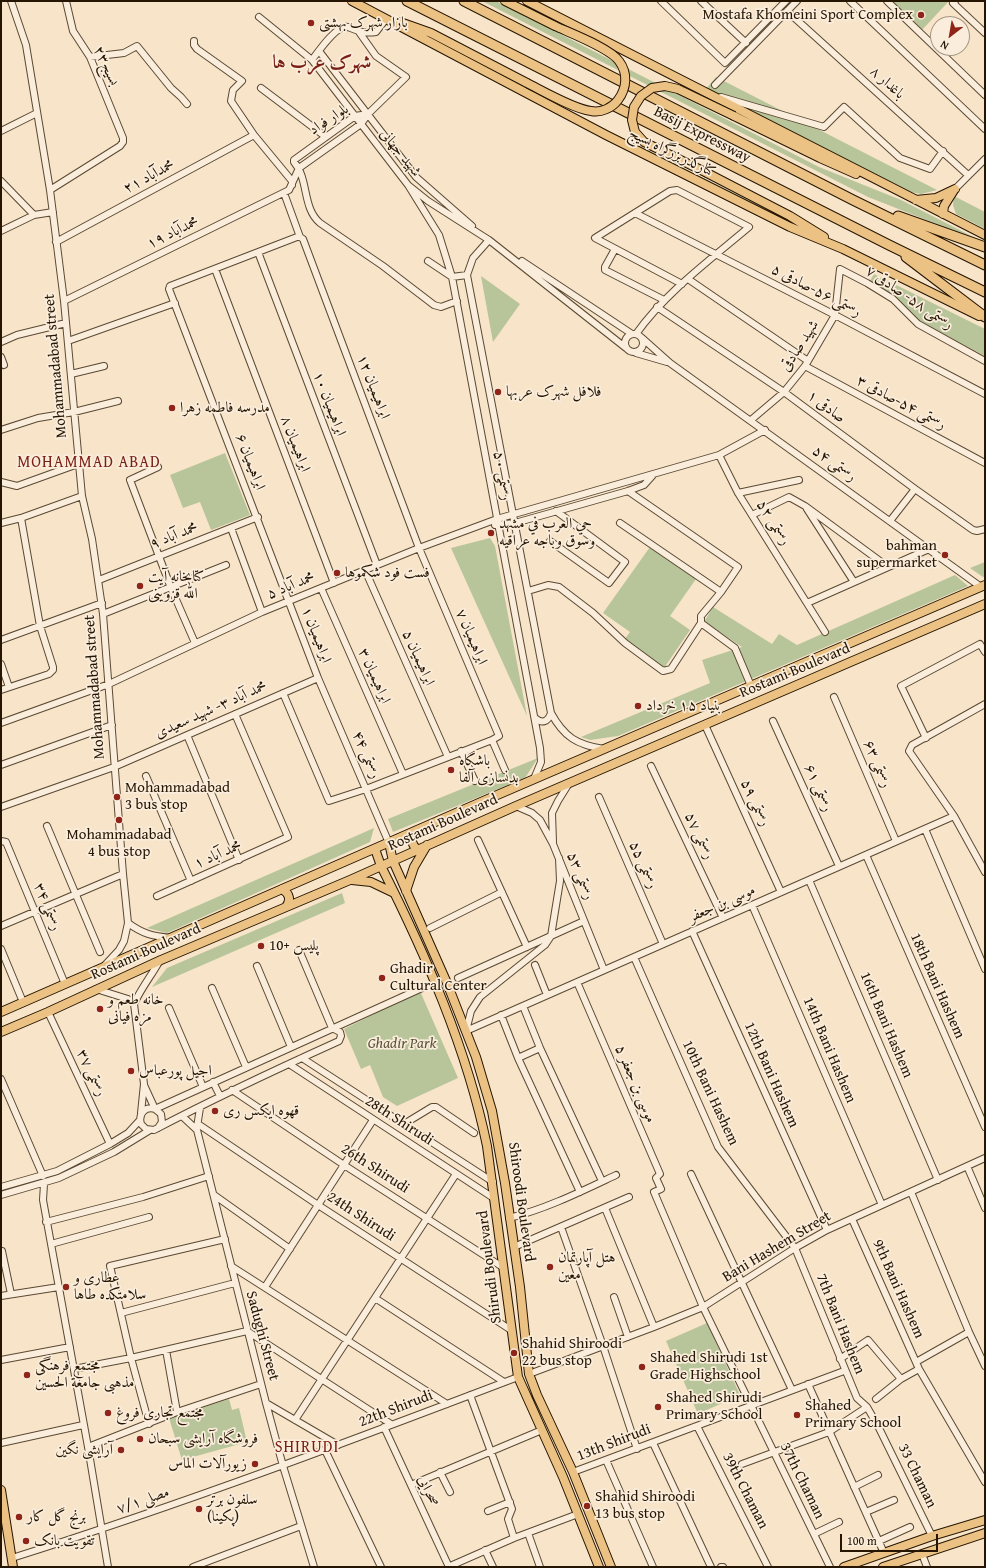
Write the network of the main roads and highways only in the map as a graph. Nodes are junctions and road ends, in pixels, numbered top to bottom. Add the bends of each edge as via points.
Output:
1 (352, 1) edge
2 (407, 1) edge
3 (464, 1) edge
4 (505, 1) edge
5 (527, 1) edge
6 (386, 19) junction
7 (853, 200) junction
8 (916, 200) junction
9 (943, 214) junction
10 (985, 236) edge
11 (889, 245) junction
12 (985, 247) edge
13 (843, 249) junction
14 (985, 265) edge
15 (985, 292) edge
16 (985, 318) edge
17 (983, 586) edge
18 (984, 605) edge
19 (413, 832) junction
20 (389, 843) junction
21 (428, 845) junction
22 (375, 849) junction
23 (418, 850) junction
24 (393, 861) junction
25 (381, 866) junction
26 (350, 880) junction
27 (282, 889) junction
28 (406, 891) junction
29 (395, 894) junction
30 (286, 907) junction
31 (1, 1012) edge
32 (1, 1032) edge
33 (1, 1490) edge
34 (985, 1520) edge
35 (985, 1532) edge
36 (13, 1567) edge
37 (599, 1567) edge
38 (611, 1567) edge
39 (844, 1567) edge
40 (883, 1567) edge

1 - 6 main road, کنارگذربزرگراه بسیج
2 - 11 highway, Basij Expressway
3 - 7 highway, Basij Expressway
4 - 6 main road, bridge via 609,52 618,60 624,71 625,83 622,94 614,104 604,110 592,112 580,109 431,33
5 - 8 main road
6 - 13 main road, کنارگذربزرگراه بسیج via 620,142 790,227
7 - 12 highway
7 - 14 highway, Basij Expressway
8 - 9 main road
8 - 9 main road via 936,198 955,189 944,206
8 - 13 main road, bridge via 820,158 678,89 665,86 652,88 641,96 634,107 632,120 635,132 644,142 790,216
9 - 10 main road
11 - 15 highway, Basij Expressway
11 - 16 highway
13 - 16 main road, کنارگذربزرگراه بسیج
17 - 19 main road, Rostami Boulevard
18 - 21 main road, Rostami Boulevard
19 - 20 main road, Rostami Boulevard
19 - 23 main road via 412,842
20 - 22 main road, Rostami Boulevard
20 - 24 main road, Shiroodi Boulevard
21 - 23 main road, Rostami Boulevard
21 - 28 main road via 414,867
22 - 25 main road, Shirudi Boulevard
22 - 27 main road, Rostami Boulevard
23 - 24 main road, Rostami Boulevard
24 - 25 main road, Rostami Boulevard
24 - 28 main road, Shiroodi Boulevard
25 - 26 main road, Rostami Boulevard
25 - 29 main road, Shirudi Boulevard
26 - 29 main road via 371,882
26 - 30 main road, Rostami Boulevard
27 - 30 main road via 290,897
27 - 31 main road, Rostami Boulevard
28 - 38 main road, Shiroodi Boulevard via 448,983 476,1057 492,1111 514,1246 529,1374 573,1472
29 - 37 main road, Shirudi Boulevard via 433,977 465,1061 481,1114 493,1182 518,1377
30 - 32 main road, Rostami Boulevard
33 - 36 main road
34 - 39 main road
35 - 40 main road

